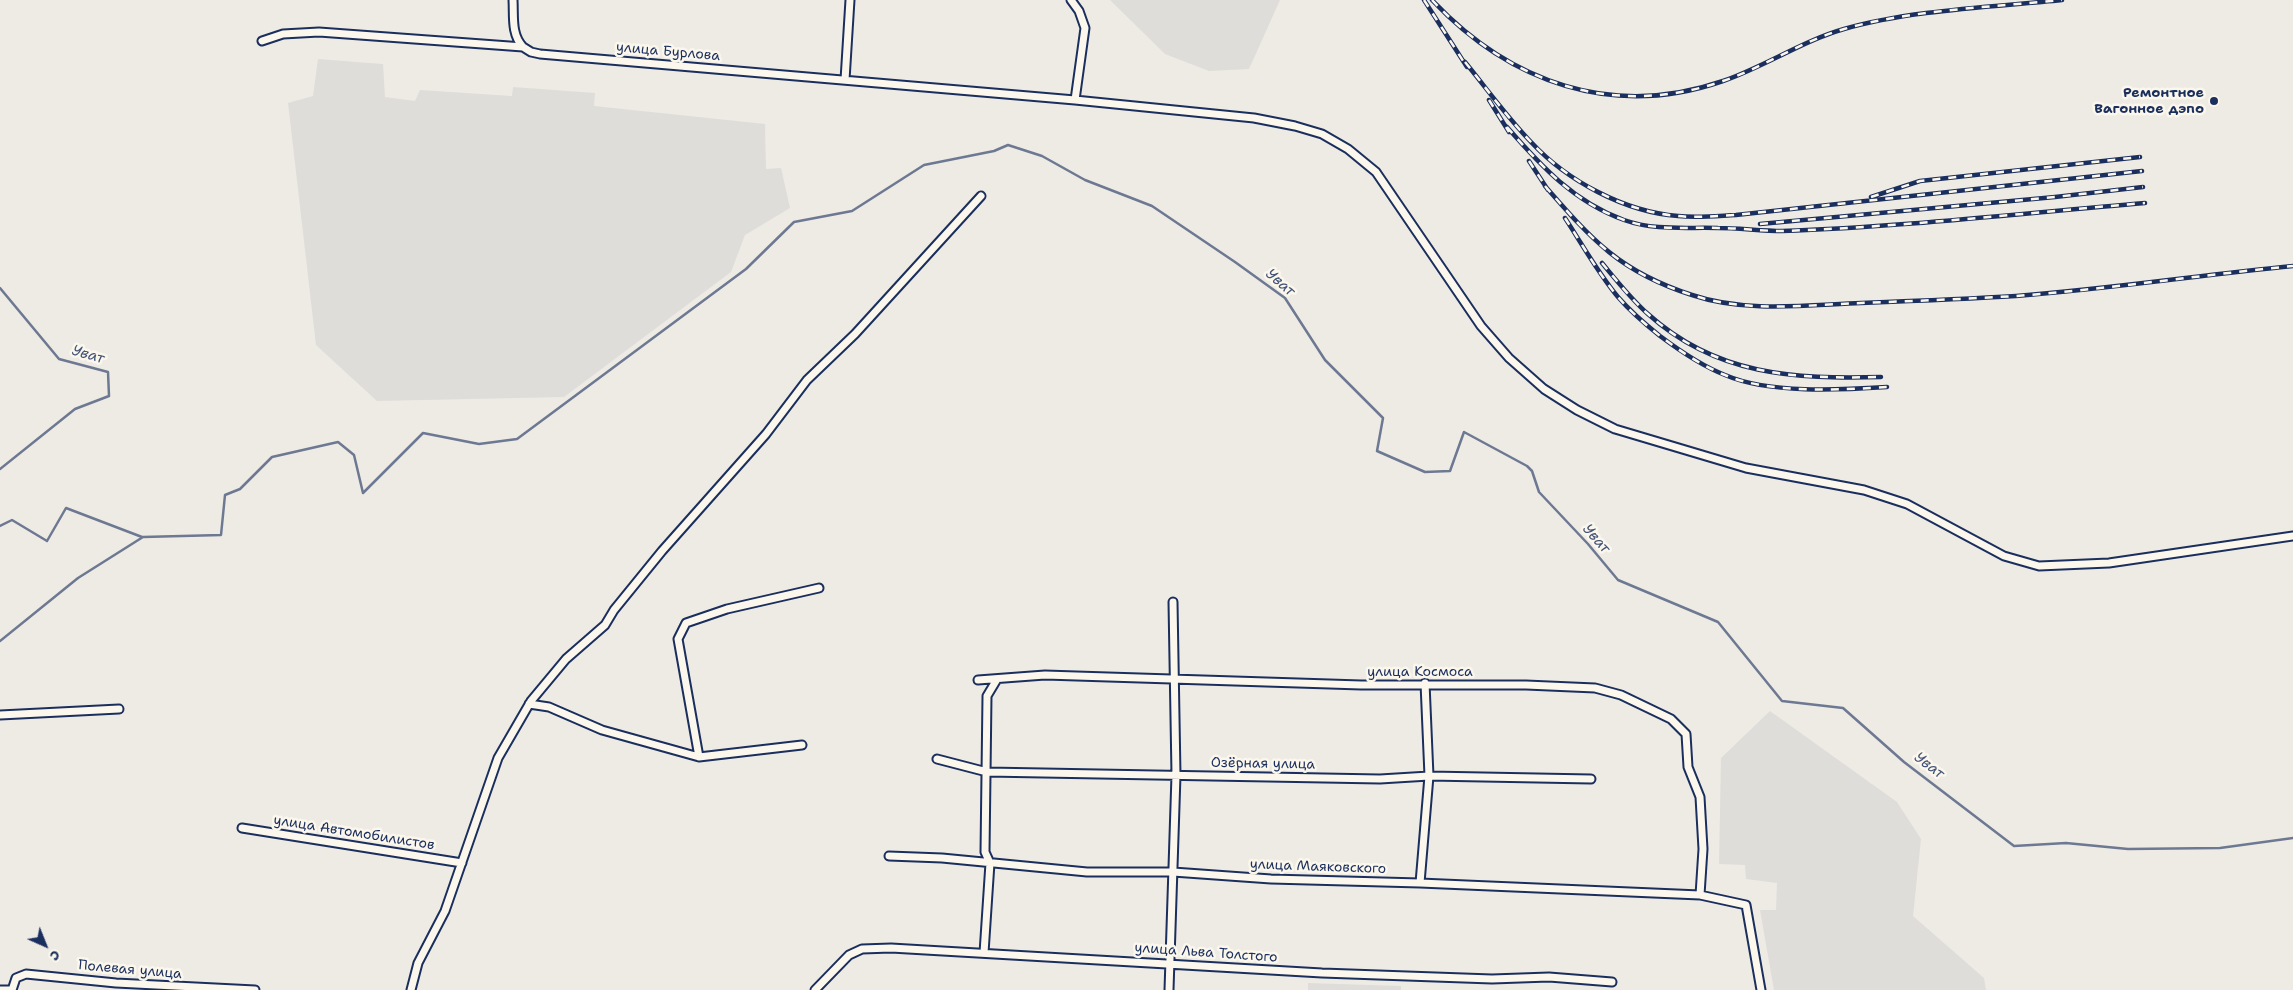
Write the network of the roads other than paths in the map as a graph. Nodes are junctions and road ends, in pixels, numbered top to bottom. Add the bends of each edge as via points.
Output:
1 (513, 0) edge
2 (850, 0) edge
3 (1062, 0) edge
4 (1071, 0) edge
5 (262, 41) dead end
6 (523, 47) junction
7 (845, 80) junction
8 (1075, 100) junction
9 (981, 196) dead end
10 (2293, 536) edge
11 (819, 588) dead end
12 (1173, 602) dead end
13 (978, 680) dead end
14 (996, 681) junction
15 (1175, 681) junction
16 (1425, 684) junction
17 (529, 704) junction
18 (119, 710) dead end
19 (0, 716) edge
20 (802, 745) dead end
21 (699, 757) junction
22 (937, 759) dead end
23 (987, 772) junction
24 (1176, 774) junction
25 (1429, 776) junction
26 (1591, 779) dead end
27 (242, 828) dead end
28 (889, 856) dead end
29 (462, 863) junction
30 (990, 863) junction
31 (1173, 872) junction
32 (1420, 882) junction
33 (1700, 895) junction
34 (984, 953) junction
35 (1171, 963) junction
36 (1612, 982) dead end
37 (0, 990) edge
38 (11, 990) edge
39 (256, 990) edge
40 (411, 990) edge
41 (815, 990) edge
42 (1169, 990) edge
43 (1760, 990) edge

1 - 6 street via 514,31
2 - 7 street
3 - 4 street
4 - 8 street via 1085,28
5 - 6 street, улица Бурлова via 283,34 319,32
6 - 7 street, улица Бурлова via 540,54
7 - 8 street, улица Бурлова
8 - 10 street, улица Бурлова via 1262,120 1322,134 1348,149 1376,172 1481,326 1509,358 1544,388 1577,410 1615,429 1746,468 1864,490 1908,504 2004,556 2039,566 2109,563
9 - 17 street via 855,334 807,380 766,434 662,551 605,625 566,660
11 - 21 street via 727,609 686,623 678,638
12 - 15 street
13 - 14 street, улица Космоса
14 - 15 street, улица Космоса via 1045,675
14 - 23 street via 987,696
15 - 16 street, улица Космоса
15 - 24 street
16 - 25 street
16 - 33 street, улица Космоса via 1595,688 1621,695 1670,719 1686,734 1688,767 1700,797 1703,849
17 - 21 street via 549,707 602,730
17 - 29 street via 498,758
18 - 19 street
20 - 21 street
22 - 23 street, Озёрная улица
23 - 24 street, Озёрная улица
23 - 30 street via 985,852
24 - 25 street, Озёрная улица via 1380,779
24 - 31 street
25 - 26 street, Озёрная улица
25 - 32 street
27 - 29 street, улица Автомобилистов
28 - 30 street, улица Маяковского
29 - 40 street via 445,911 418,963
30 - 31 street, улица Маяковского via 1087,872
30 - 34 street
31 - 32 street, улица Маяковского via 1271,879
31 - 35 street
32 - 33 street, улица Маяковского
33 - 43 street, улица Маяковского via 1746,905
34 - 35 street, улица Льва Толстого
34 - 41 street, улица Льва Толстого via 862,949 850,955
35 - 36 street, улица Льва Толстого via 1322,973
35 - 42 street
37 - 38 street, Полевая улица
38 - 39 street, Полевая улица via 16,978 26,974 116,983

